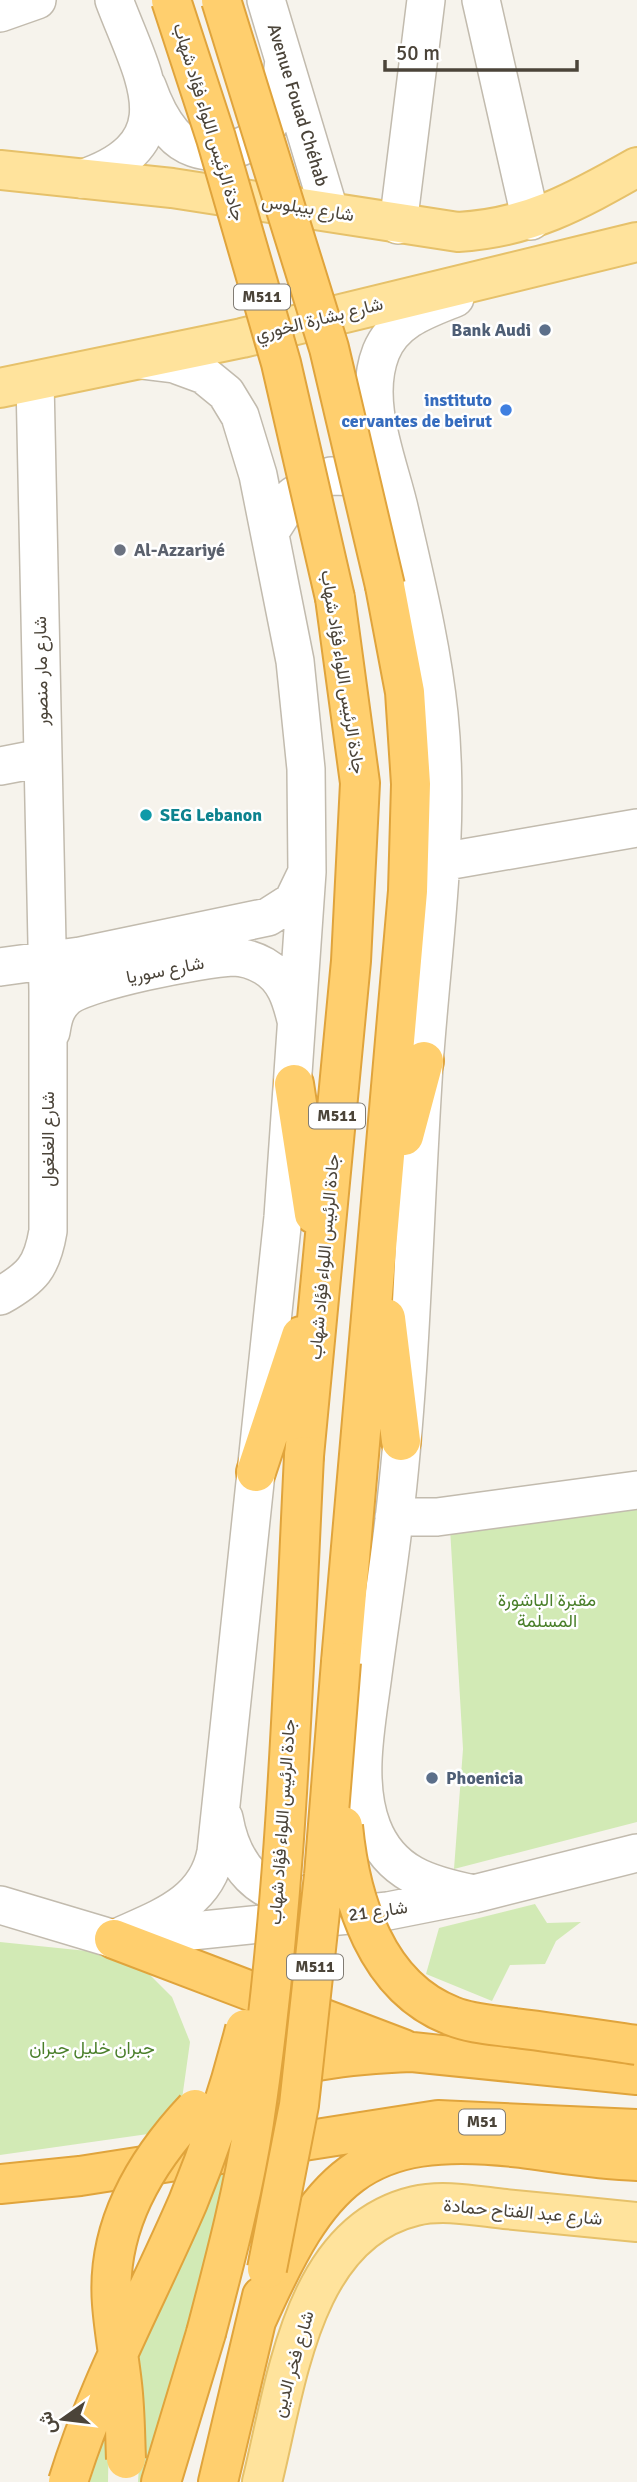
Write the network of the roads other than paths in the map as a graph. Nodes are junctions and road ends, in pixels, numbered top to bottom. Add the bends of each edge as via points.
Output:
1 (37, 0) edge
2 (114, 0) edge
3 (171, 0) edge
4 (222, 0) edge
5 (266, 0) edge
6 (426, 0) edge
7 (481, 0) edge
8 (0, 13) edge
9 (284, 60) junction
10 (147, 86) junction
11 (637, 167) edge
12 (0, 170) edge
13 (81, 179) junction
14 (329, 211) junction
15 (531, 221) junction
16 (398, 225) junction
17 (637, 242) edge
18 (538, 266) junction
19 (139, 360) junction
20 (17, 385) edge
21 (399, 506) junction
22 (270, 532) junction
23 (43, 758) junction
24 (0, 765) edge
25 (630, 831) edge
26 (441, 862) junction
27 (307, 872) junction
28 (47, 961) junction
29 (0, 967) edge
30 (298, 1028) junction
31 (424, 1061) junction
32 (48, 1065) junction
33 (293, 1084) junction
34 (377, 1241) junction
35 (323, 1270) junction
36 (0, 1296) edge
37 (401, 1441) junction
38 (256, 1472) junction
39 (637, 1490) edge
40 (394, 1517) junction
41 (337, 1719) junction
42 (221, 1807) junction
43 (373, 1828) junction
44 (637, 1853) edge
45 (474, 1894) junction
46 (0, 1905) edge
47 (276, 1905) junction
48 (114, 1939) junction
49 (637, 2045) edge
50 (412, 2052) junction
51 (637, 2076) edge
52 (637, 2129) edge
53 (637, 2161) edge
54 (0, 2184) edge
55 (637, 2222) edge
56 (339, 2251) joint
57 (257, 2319) junction
58 (124, 2470) edge
59 (68, 2482) edge
60 (161, 2482) edge
61 (218, 2482) edge
62 (262, 2482) edge

1 - 8 street
2 - 10 street
3 - 35 highway, جادة الرئيس اللواء فؤاد شهاب / M511, bridge via 281,363 335,598 360,783 351,961
4 - 34 highway, M511, bridge via 329,348 405,692 411,784 408,891
5 - 9 street, Avenue Fouad Chéhab
6 - 16 street
7 - 15 street
9 - 10 street via 278,105 266,128 247,145 222,152 196,149 174,136 158,115
9 - 14 street, Avenue Fouad Chéhab
10 - 13 street via 148,125 143,139 124,159
11 - 15 main road, شارع بيبلوس
12 - 13 main road, شارع بيبلوس
13 - 14 main road, شارع بيبلوس
14 - 16 main road, شارع بيبلوس
15 - 16 main road, شارع بيبلوس via 458,232
17 - 18 main road, شارع بشارة الخوري
18 - 19 main road, شارع بشارة الخوري
18 - 21 street via 408,318 383,348 374,385 376,410
19 - 20 main road, شارع بشارة الخوري
19 - 22 street via 190,369 226,393 245,430
20 - 23 street, شارع مار منصور
21 - 22 street via 365,477 331,476 293,496
21 - 26 street via 439,711
22 - 27 street via 301,711
23 - 24 street
23 - 28 street, شارع مار منصور
25 - 26 street
26 - 31 street
27 - 28 street, شارع سوريا via 293,901 268,917
27 - 30 street
28 - 29 street, شارع سوريا
28 - 32 street, شارع الغلغول
30 - 32 street, شارع سوريا via 289,995 276,976 257,962 224,958 115,979 75,992 53,1016
30 - 33 street
31 - 34 highway
31 - 37 street
32 - 36 street, شارع الغلغول via 45,1250 39,1265 21,1284
33 - 35 highway
33 - 38 street
34 - 37 highway
34 - 41 highway, M511, bridge
35 - 38 highway
35 - 47 highway, جادة الرئيس اللواء فؤاد شهاب / M511, bridge via 304,1456
37 - 40 street
38 - 42 street
39 - 40 street via 437,1517
40 - 43 street via 365,1737 366,1798
41 - 49 highway, bridge via 345,1844 355,1896 366,1930 395,1972 426,2002 454,2017
41 - 57 highway, M511, bridge via 299,2105
42 - 43 street via 227,1837 241,1868 256,1882 285,1896 312,1894 332,1883 359,1860
42 - 48 street via 214,1866 201,1889 172,1912
43 - 45 street via 384,1849 408,1873 431,1885
44 - 45 street, شارع 21
45 - 48 street, شارع 21 via 388,1911
46 - 48 street
47 - 59 highway, bridge via 223,2105 187,2202 97,2401
47 - 60 highway, جادة الرئيس اللواء فؤاد شهاب / M511, bridge via 254,2122 206,2333
48 - 50 highway
50 - 51 highway
50 - 58 highway, bridge via 378,2053 264,2073 195,2109 142,2176 128,2203 114,2254 111,2302 122,2385
52 - 54 highway, M51 via 439,2120 80,2176
53 - 57 highway via 520,2148 427,2144 365,2163 341,2179 317,2206 286,2254
55 - 56 main road, شارع عبد الفتاح حمادة via 479,2206 416,2205 368,2226
56 - 62 main road, شارع فخر الدين via 313,2294
57 - 61 highway, M511

